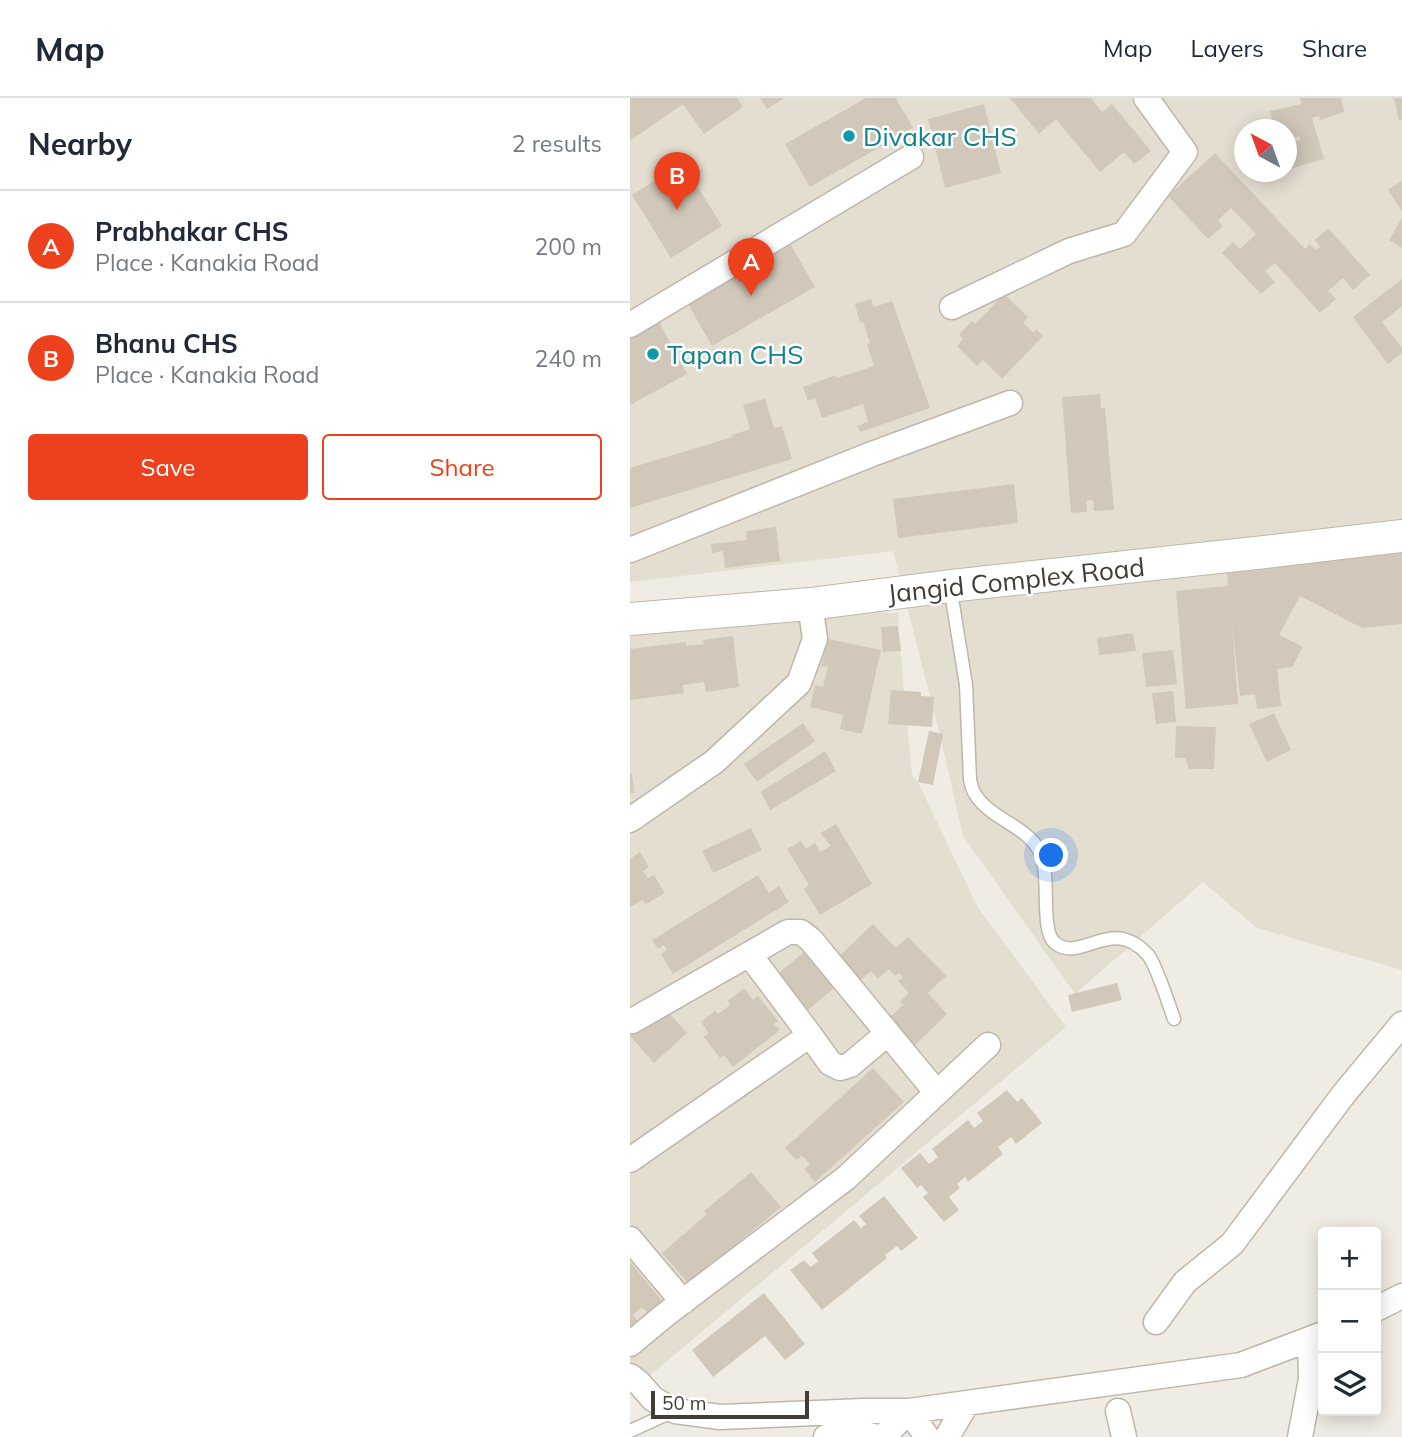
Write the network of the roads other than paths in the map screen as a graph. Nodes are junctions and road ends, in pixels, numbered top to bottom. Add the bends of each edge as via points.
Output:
1 (1146, 98) edge
2 (911, 158) dead end
3 (952, 307) dead end
4 (630, 324) edge
5 (1010, 403) dead end
6 (1402, 536) edge
7 (630, 550) edge
8 (950, 586) junction
9 (810, 604) junction
10 (630, 619) edge
11 (630, 820) edge
12 (749, 954) junction
13 (1174, 1019) dead end
14 (632, 1021) dead end
15 (1402, 1024) edge
16 (888, 1033) junction
17 (810, 1035) junction
18 (988, 1045) dead end
19 (937, 1093) junction
20 (630, 1160) edge
21 (630, 1239) edge
22 (1402, 1296) edge
23 (683, 1302) junction
24 (1381, 1306) edge
25 (1156, 1322) dead end
26 (1317, 1337) edge
27 (630, 1344) edge
28 (630, 1376) edge
29 (967, 1403) junction
30 (675, 1411) junction
31 (909, 1411) junction
32 (1118, 1411) dead end
33 (630, 1431) edge
34 (826, 1437) edge
35 (877, 1437) edge
36 (883, 1437) edge
37 (927, 1437) edge
38 (947, 1437) edge
39 (1124, 1437) edge
40 (1300, 1437) edge

1 - 3 street via 1185,152 1124,234 1069,251
2 - 4 street
5 - 7 street
6 - 8 street, Jangid Complex Road
8 - 9 street, Jangid Complex Road
8 - 13 lane via 967,685 973,793 1039,849 1053,942 1077,948 1107,938 1139,946 1150,957
9 - 10 street, Jangid Complex Road
9 - 11 street via 815,639 799,683 714,762
12 - 14 street
12 - 16 street via 788,932 801,932
12 - 17 street
15 - 25 street via 1232,1244 1185,1282
16 - 17 street via 840,1068 830,1063
16 - 19 street
17 - 20 street
18 - 19 street
19 - 23 street via 846,1178
21 - 23 street
22 - 24 street
23 - 27 street
26 - 29 street via 1241,1365
26 - 40 street
28 - 30 street via 653,1399
29 - 31 street
29 - 38 street
30 - 31 street via 720,1417
30 - 33 lane
31 - 36 street
31 - 37 street
32 - 39 street
34 - 35 street via 842,1432

